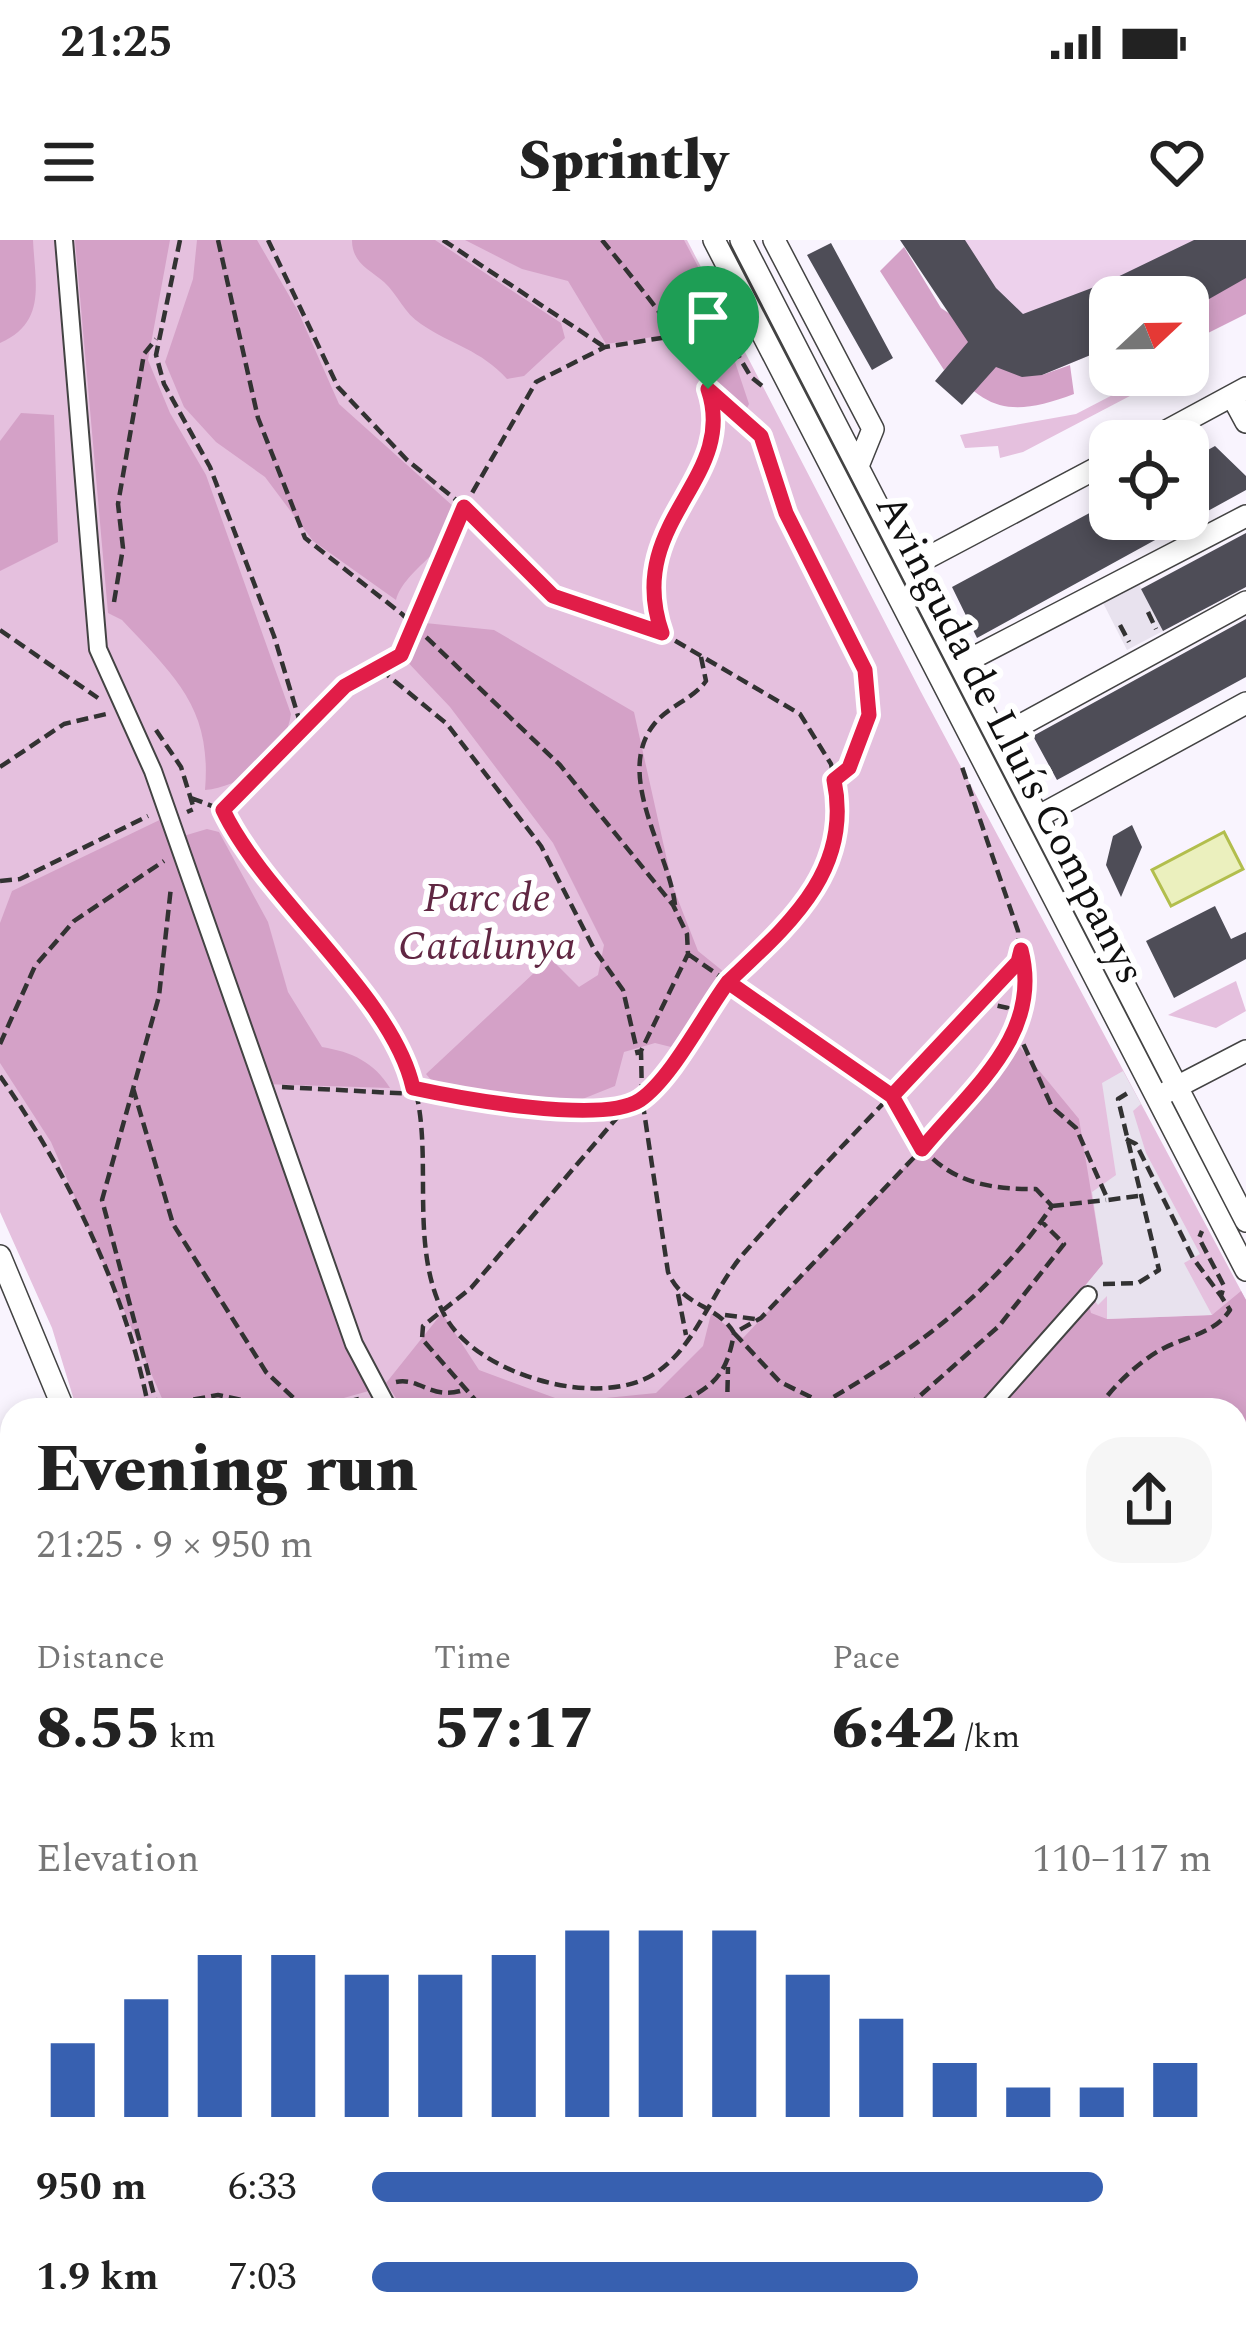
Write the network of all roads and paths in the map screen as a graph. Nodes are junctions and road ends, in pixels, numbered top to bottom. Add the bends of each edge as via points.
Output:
1 (64, 240) edge
2 (179, 240) edge
3 (218, 240) edge
4 (268, 240) edge
5 (443, 240) edge
6 (602, 240) edge
7 (714, 240) edge
8 (741, 240) edge
9 (774, 240) edge
10 (157, 338) junction
11 (673, 338) junction
12 (605, 347) junction
13 (708, 389) junction
14 (770, 392) dead end
15 (1239, 392) edge
16 (1187, 420) edge
17 (1246, 422) edge
18 (858, 466) junction
19 (1089, 472) edge
20 (464, 507) junction
21 (1246, 516) edge
22 (866, 539) junction
23 (910, 567) junction
24 (1246, 602) edge
25 (111, 610) dead end
26 (1148, 613) dead end
27 (1120, 625) dead end
28 (417, 627) junction
29 (662, 633) junction
30 (1158, 634) dead end
31 (1131, 647) dead end
32 (700, 652) junction
33 (961, 664) junction
34 (379, 668) junction
35 (1246, 703) edge
36 (122, 710) junction
37 (302, 729) junction
38 (1000, 737) junction
39 (961, 762) dead end
40 (0, 767) edge
41 (834, 780) junction
42 (190, 798) dead end
43 (223, 810) junction
44 (1041, 815) junction
45 (150, 816) dead end
46 (158, 842) dead end
47 (0, 880) edge
48 (171, 884) dead end
49 (675, 911) junction
50 (1021, 950) junction
51 (688, 954) junction
52 (728, 982) junction
53 (980, 1002) junction
54 (1017, 1031) junction
55 (0, 1044) edge
56 (1246, 1051) edge
57 (639, 1061) junction
58 (0, 1076) edge
59 (1180, 1086) junction
60 (133, 1088) junction
61 (265, 1089) junction
62 (414, 1091) junction
63 (1145, 1093) junction
64 (892, 1096) junction
65 (642, 1098) junction
66 (627, 1106) junction
67 (1126, 1139) junction
68 (922, 1149) junction
69 (1139, 1196) junction
70 (1108, 1200) junction
71 (1052, 1206) junction
72 (1207, 1220) dead end
73 (1246, 1221) edge
74 (1041, 1222) junction
75 (0, 1256) edge
76 (1246, 1270) edge
77 (676, 1289) junction
78 (1088, 1295) joint
79 (1221, 1296) junction
80 (704, 1309) junction
81 (442, 1312) junction
82 (724, 1315) junction
83 (760, 1318) junction
84 (734, 1333) junction
85 (680, 1352) junction
86 (728, 1367) junction
87 (397, 1382) dead end
88 (50, 1385) junction
89 (376, 1389) junction
90 (466, 1389) junction
91 (48, 1398) edge
92 (57, 1398) edge
93 (144, 1398) edge
94 (155, 1398) edge
95 (293, 1398) edge
96 (358, 1398) edge
97 (382, 1398) edge
98 (474, 1398) edge
99 (689, 1398) edge
100 (728, 1398) edge
101 (810, 1398) edge
102 (837, 1398) edge
103 (917, 1398) edge
104 (997, 1398) edge
105 (1104, 1398) edge

1 - 36 street via 98,649
2 - 10 path
3 - 28 path via 258,418 298,528
4 - 20 path via 338,386
5 - 12 path
6 - 11 path
7 - 22 street, Avinguda de Lluís Companys
8 - 18 street, Avinguda de Lluís Companys
9 - 18 street via 873,429
10 - 25 path via 144,354 118,504 121,582
10 - 37 path via 164,384 210,467
11 - 12 path
11 - 13 path
11 - 14 path via 720,334
12 - 20 path via 536,382
13 - 29 path via 715,409 710,446 652,567
13 - 41 path via 761,436 786,513 865,670 869,715 849,768
15 - 16 street
15 - 17 street
18 - 23 street, Avinguda de Lluís Companys
19 - 23 street
20 - 28 path
20 - 29 path via 553,596
21 - 33 street
22 - 23 street
22 - 63 street, Avinguda de Lluís Companys
23 - 33 street, Avinguda de Lluís Companys
24 - 38 street
26 - 30 path
27 - 31 path
28 - 34 path via 401,655
28 - 49 path via 610,820
29 - 32 path
32 - 41 path via 800,713
32 - 49 path via 706,681 654,724 640,760
33 - 38 street, Avinguda de Lluís Companys
34 - 37 path via 345,686
34 - 57 path via 447,724 541,846 623,990
35 - 44 street
36 - 40 path via 64,724
36 - 61 street via 153,771
37 - 43 path
38 - 44 street, Avinguda de Lluís Companys
39 - 50 path
41 - 52 path via 838,837 824,876 807,905
42 - 43 path
43 - 62 path via 239,843 395,1045
44 - 59 street, Avinguda de Lluís Companys
45 - 47 path via 20,879
46 - 55 path via 164,861 74,921 35,966
48 - 60 path via 160,997
49 - 51 path
50 - 53 path
50 - 54 path via 1026,987
51 - 52 path
51 - 57 path
52 - 64 path
52 - 65 path
53 - 54 path via 1008,1008
53 - 64 path
54 - 68 path
54 - 70 path
56 - 59 street
57 - 65 path
58 - 93 path via 46,1149 105,1273
59 - 63 street
59 - 73 street, Avinguda de Lluís Companys
60 - 94 path via 102,1200
60 - 95 path via 173,1224 266,1372
61 - 62 path
61 - 89 street
62 - 66 path via 551,1109
62 - 81 path via 419,1191
63 - 67 path via 1118,1099
63 - 76 street, Avinguda de Lluís Companys
64 - 68 path
64 - 80 path via 743,1253
65 - 66 path
65 - 77 path
66 - 81 path
67 - 69 path
67 - 79 path
68 - 71 path via 940,1168 997,1189 1036,1189
68 - 83 path
69 - 70 path
69 - 78 path via 1160,1270
70 - 71 path
71 - 74 path
72 - 79 path via 1199,1238 1224,1286
74 - 102 path via 969,1302
74 - 103 path via 1064,1244 999,1326
75 - 88 street
77 - 80 path
77 - 85 path via 687,1324
78 - 104 street
79 - 105 path via 1230,1310 1220,1325 1159,1351
80 - 82 path
80 - 85 path
81 - 85 path via 492,1365 557,1383 620,1386 653,1375
81 - 90 path via 423,1326 422,1339
82 - 83 path
82 - 84 path
83 - 84 path
84 - 86 path
84 - 101 path via 780,1382
86 - 99 path
86 - 100 path
87 - 90 path via 439,1394
88 - 91 street
88 - 92 street
89 - 96 path
89 - 97 street
90 - 98 path

